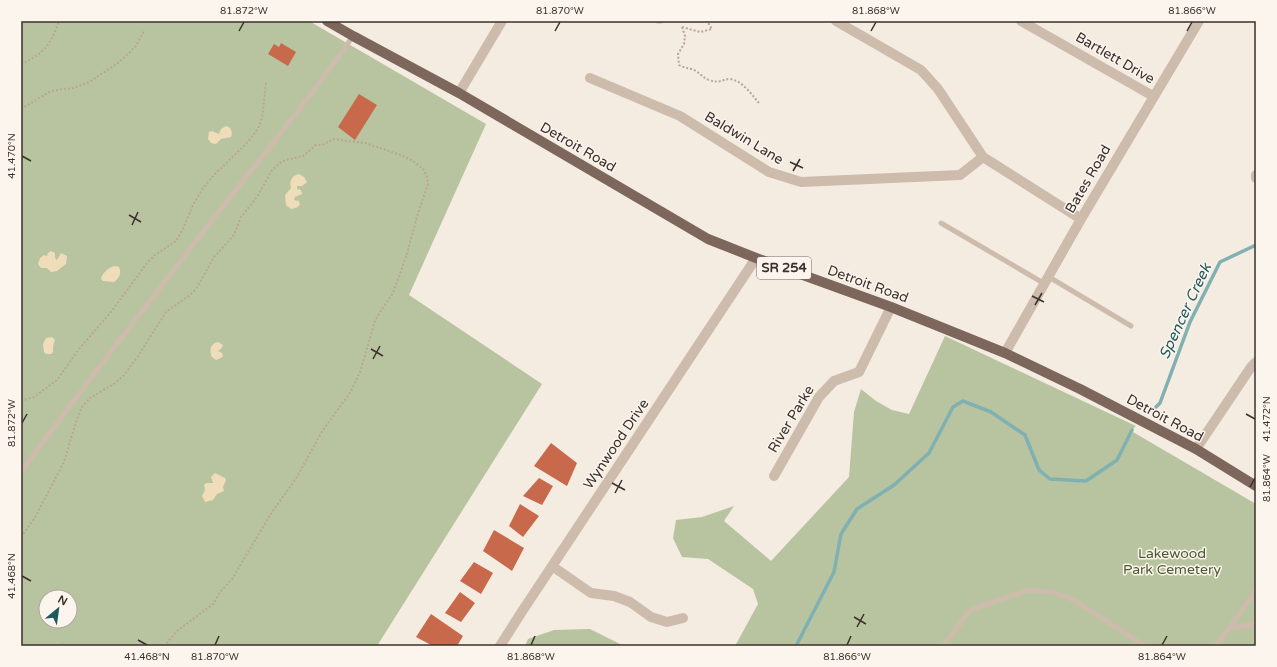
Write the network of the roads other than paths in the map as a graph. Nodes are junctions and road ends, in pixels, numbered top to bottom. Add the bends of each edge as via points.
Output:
1 (327, 21) edge
2 (502, 21) edge
3 (836, 21) edge
4 (1021, 21) edge
5 (1198, 21) edge
6 (353, 36) junction
7 (590, 78) dead end
8 (459, 93) junction
9 (1153, 96) junction
10 (983, 157) junction
11 (1256, 175) edge
12 (1256, 178) edge
13 (1081, 219) junction
14 (942, 223) dead end
15 (756, 258) junction
16 (1047, 281) junction
17 (891, 307) junction
18 (1131, 326) dead end
19 (1006, 353) junction
20 (1256, 362) edge
21 (1196, 449) junction
22 (21, 472) edge
23 (774, 476) dead end
24 (1256, 486) edge
25 (552, 566) junction
26 (1256, 590) edge
27 (683, 618) dead end
28 (1256, 624) edge
29 (1229, 628) junction
30 (500, 646) edge
31 (943, 646) edge
32 (1145, 646) edge
33 (1214, 646) edge

1 - 6 main road, Detroit Road / SR 254
2 - 8 street
3 - 10 street via 921,70 938,88
4 - 9 street, Bartlett Drive
5 - 9 street, Bates Road
6 - 8 main road, Detroit Road / SR 254
6 - 22 lane via 311,95
7 - 10 street, Baldwin Lane via 680,116 769,172 801,182 960,175
8 - 15 main road, Detroit Road / SR 254 via 708,239
9 - 13 street, Bates Road
10 - 13 street
11 - 12 street
13 - 16 street, Bates Road
14 - 16 lane
15 - 17 main road, Detroit Road / SR 254
15 - 25 street, Wynwood Drive
16 - 18 lane
16 - 19 street, Bates Road
17 - 19 main road, Detroit Road / SR 254
17 - 23 street, River Parke via 859,372 834,381 819,397
19 - 21 main road, Detroit Road / SR 254
20 - 21 street
21 - 24 main road, Detroit Road / SR 254
25 - 27 street via 591,592 630,602 651,617 667,622
25 - 30 street, Wynwood Drive
26 - 29 lane
28 - 29 lane
29 - 33 lane
31 - 32 lane via 970,610 1029,590 1052,592 1074,600

